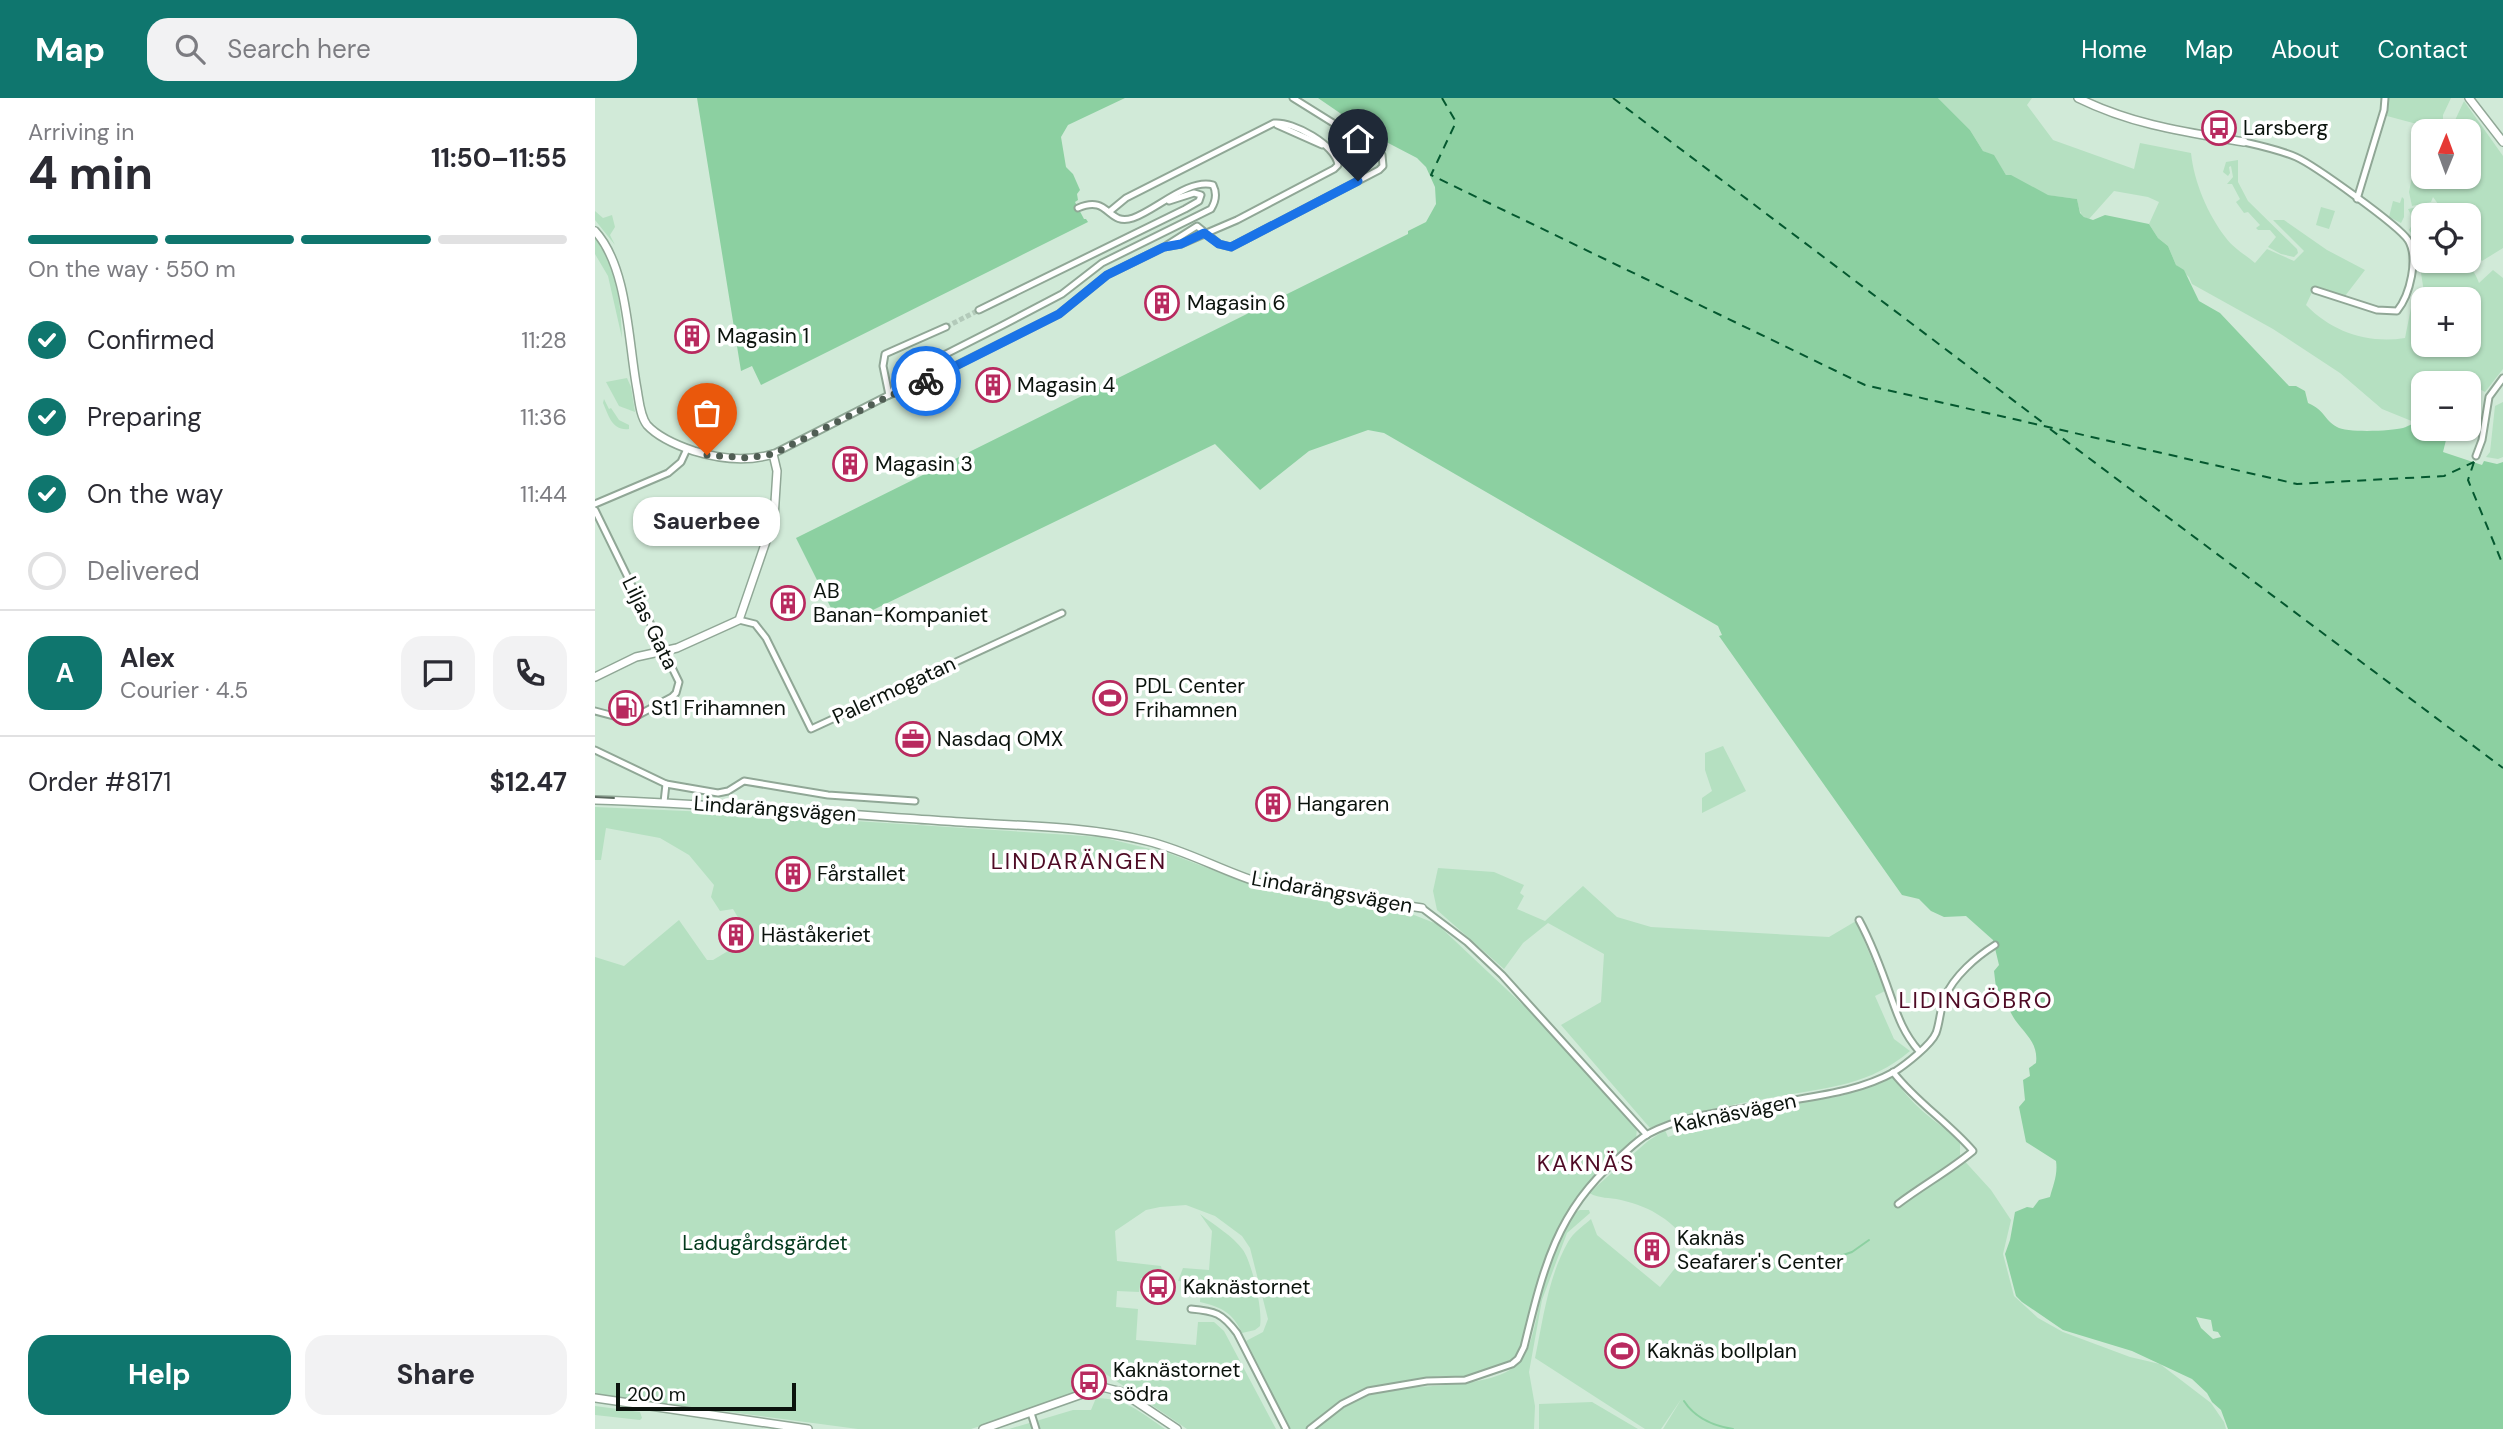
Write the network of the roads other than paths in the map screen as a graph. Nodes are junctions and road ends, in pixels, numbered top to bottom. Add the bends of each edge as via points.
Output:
1 (1293, 98) edge
2 (2078, 98) edge
3 (2385, 98) edge
4 (2469, 98) edge
5 (2244, 142) joint
6 (2503, 142) edge
7 (2357, 199) junction
8 (1163, 203) junction
9 (1078, 208) dead end
10 (1109, 212) junction
11 (595, 231) edge
12 (1204, 233) junction
13 (1164, 247) junction
14 (2315, 290) dead end
15 (979, 310) tunnel mouth
16 (946, 327) tunnel mouth
17 (2503, 378) edge
18 (889, 396) junction
19 (687, 449) junction
20 (773, 454) junction
21 (2476, 456) dead end
22 (595, 504) edge
23 (595, 510) edge
24 (1062, 613) dead end
25 (739, 620) junction
26 (663, 651) junction
27 (595, 677) edge
28 (595, 710) edge
29 (595, 750) edge
30 (666, 784) junction
31 (595, 800) edge
32 (915, 801) dead end
33 (664, 802) junction
34 (1422, 908) joint
35 (1859, 920) dead end
36 (1995, 945) dead end
37 (1919, 1051) junction
38 (1893, 1072) junction
39 (1647, 1135) junction
40 (1898, 1204) dead end
41 (1191, 1309) dead end
42 (595, 1398) edge
43 (1031, 1413) junction
44 (808, 1429) edge
45 (983, 1429) edge
46 (1036, 1429) edge
47 (1177, 1429) edge
48 (1286, 1429) edge
49 (1310, 1429) edge

1 - 12 street via 1378,151 1383,166 1231,247
2 - 5 street via 2150,126
3 - 7 street
4 - 6 street
5 - 7 street via 2299,158
7 - 14 street via 2396,228 2412,248 2414,264 2400,307 2392,312 2377,310
8 - 10 street via 1125,220
8 - 15 street via 1193,192 1201,195 1185,209
8 - 18 street via 1199,184 1213,184 1215,190 1214,204 1204,213 1102,263 1062,294 944,355 901,367
9 - 10 street via 1098,204
10 - 12 street via 1126,198 1277,122 1315,138 1338,160 1334,169
11 - 19 street via 617,267 644,420
12 - 13 street
12 - 13 street via 1197,226
13 - 18 street via 1107,275 1059,314
16 - 18 street via 885,354
17 - 21 street via 2488,400
18 - 20 street
19 - 20 street via 723,458
19 - 22 street via 668,473
20 - 25 street via 777,471 774,518
23 - 26 street, Liljas Gata
24 - 25 street, Palermogatan via 811,729 766,638 755,624
25 - 26 street
26 - 27 street via 636,657
26 - 28 street, Liljas Gata via 679,682 672,697 629,720
29 - 30 street
30 - 32 street via 718,793 744,780 828,795
30 - 33 street
31 - 33 street, Lindarängsvägen
33 - 34 street, Lindarängsvägen via 1121,836 1192,854 1249,880
34 - 39 street, Lindarängsvägen via 1502,975
35 - 37 street via 1899,1021
36 - 37 street, Kaknäsvägen via 1980,954 1952,985 1935,1035
37 - 38 street, Kaknäsvägen
38 - 39 street, Kaknäsvägen via 1839,1092 1704,1115
38 - 40 street via 1973,1151
39 - 49 street, Kaknäsvägen via 1599,1175 1563,1224 1547,1258 1518,1359 1465,1380 1368,1391
41 - 48 street via 1215,1312 1228,1321
42 - 44 street
43 - 45 street
43 - 46 street
43 - 47 street via 1109,1387

